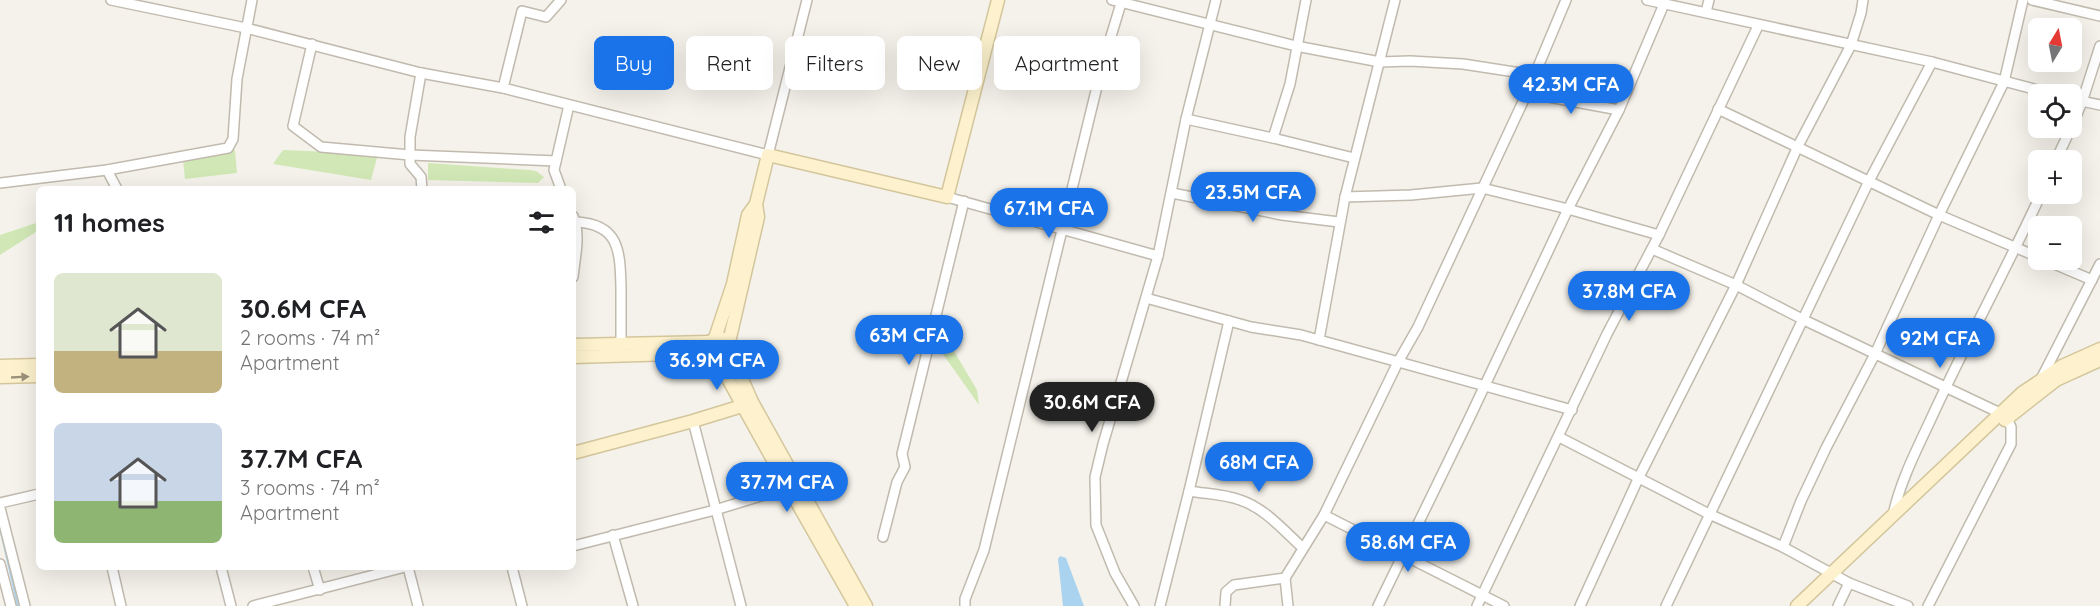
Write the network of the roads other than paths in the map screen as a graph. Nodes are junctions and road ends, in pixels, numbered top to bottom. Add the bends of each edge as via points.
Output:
1 (111, 0) edge
2 (252, 0) edge
3 (561, 0) edge
4 (807, 0) edge
5 (998, 0) edge
6 (1216, 0) edge
7 (1306, 0) edge
8 (1395, 0) edge
9 (1566, 0) edge
10 (1647, 0) edge
11 (1709, 0) edge
12 (1863, 0) edge
13 (2023, 0) edge
14 (2032, 0) edge
15 (1119, 1) edge
16 (1664, 4) junction
17 (1706, 12) junction
18 (2100, 16) edge
19 (1210, 24) junction
20 (1758, 26) junction
21 (246, 28) junction
22 (312, 44) junction
23 (1851, 45) junction
24 (1296, 46) junction
25 (2100, 46) edge
26 (1380, 62) junction
27 (1932, 62) junction
28 (421, 73) junction
29 (1534, 75) junction
30 (2004, 82) junction
31 (503, 88) junction
32 (2028, 88) edge
33 (1527, 93) junction
34 (2082, 102) joint
35 (569, 105) junction
36 (2100, 105) edge
37 (1718, 109) junction
38 (1619, 110) junction
39 (1186, 119) junction
40 (1273, 138) junction
41 (1798, 146) junction
42 (410, 155) junction
43 (768, 155) junction
44 (1354, 158) junction
45 (556, 161) junction
46 (107, 170) junction
47 (1869, 181) junction
48 (0, 183) edge
49 (115, 186) edge
50 (422, 186) edge
51 (560, 186) edge
52 (1482, 188) junction
53 (1172, 193) junction
54 (947, 196) junction
55 (1345, 197) junction
56 (964, 201) junction
57 (756, 204) junction
58 (2036, 204) edge
59 (1568, 209) junction
60 (1939, 215) junction
61 (576, 219) edge
62 (1339, 222) junction
63 (1062, 229) junction
64 (576, 233) edge
65 (1659, 236) junction
66 (2017, 247) junction
67 (576, 249) edge
68 (1652, 249) junction
69 (2028, 252) edge
70 (1158, 256) junction
71 (2100, 264) edge
72 (2068, 270) edge
73 (2092, 280) junction
74 (1736, 285) junction
75 (1146, 298) junction
76 (1804, 320) junction
77 (1229, 321) junction
78 (1319, 340) junction
79 (621, 344) junction
80 (576, 345) edge
81 (710, 345) junction
82 (730, 348) junction
83 (2100, 349) edge
84 (1875, 354) junction
85 (576, 357) edge
86 (2100, 360) edge
87 (719, 362) junction
88 (1398, 362) junction
89 (36, 365) edge
90 (0, 366) edge
91 (36, 376) edge
92 (0, 377) edge
93 (2041, 379) junction
94 (1484, 385) junction
95 (1946, 386) junction
96 (742, 406) junction
97 (1572, 410) junction
98 (2004, 416) junction
99 (693, 421) junction
100 (1559, 437) junction
101 (576, 452) edge
102 (1639, 477) junction
103 (793, 484) junction
104 (1189, 491) junction
105 (36, 495) edge
106 (0, 503) edge
107 (0, 508) edge
108 (715, 510) junction
109 (1709, 514) junction
110 (1893, 514) junction
111 (1324, 515) junction
112 (613, 535) junction
113 (883, 537) dead end
114 (576, 545) edge
115 (1783, 547) junction
116 (1303, 548) junction
117 (1402, 555) junction
118 (0, 564) edge
119 (113, 570) edge
120 (222, 570) edge
121 (315, 570) edge
122 (396, 570) edge
123 (408, 570) edge
124 (513, 570) edge
125 (1840, 577) junction
126 (1285, 578) junction
127 (320, 590) junction
128 (1482, 596) junction
129 (11, 606) edge
130 (25, 606) edge
131 (121, 606) edge
132 (231, 606) edge
133 (253, 606) edge
134 (418, 606) edge
135 (522, 606) edge
136 (633, 606) edge
137 (741, 606) edge
138 (856, 606) edge
139 (866, 606) edge
140 (965, 606) edge
141 (1134, 606) edge
142 (1160, 606) edge
143 (1225, 606) edge
144 (1288, 606) edge
145 (1378, 606) edge
146 (1477, 606) edge
147 (1504, 606) edge
148 (1580, 606) edge
149 (1666, 606) edge
150 (1797, 606) edge
151 (1808, 606) edge
152 (1838, 606) edge
153 (1908, 606) edge
154 (1928, 606) edge

1 - 21 street
2 - 21 street
3 - 31 street via 546,17 522,11
4 - 43 street
5 - 54 street
6 - 19 street
7 - 24 street
8 - 26 street
9 - 29 street
10 - 16 street
11 - 17 street
12 - 23 street
13 - 30 street
14 - 18 street
15 - 19 street
15 - 63 street
16 - 17 street
16 - 38 street
17 - 20 street
19 - 24 street
19 - 39 street
20 - 23 street
20 - 37 street
21 - 22 street
21 - 46 street via 237,79 234,132 228,148
22 - 28 street
22 - 42 street via 293,126 321,147
23 - 27 street
23 - 41 street
24 - 26 street
24 - 40 street via 1290,84
25 - 34 street
26 - 29 street via 1463,64
26 - 44 street
27 - 30 street
27 - 47 street
28 - 31 street
28 - 42 street
29 - 33 street
30 - 32 street
30 - 60 street
31 - 35 street
33 - 38 street
33 - 52 street
34 - 36 street
35 - 43 street
35 - 45 street
37 - 41 street
37 - 65 street
38 - 59 street
39 - 40 street
39 - 53 street
40 - 44 street
41 - 47 street
41 - 74 street
42 - 45 street
42 - 50 street via 410,164 421,177
43 - 54 street
43 - 57 street
44 - 55 street
45 - 51 street via 554,170
46 - 48 street
46 - 49 street
47 - 60 street
47 - 76 street
52 - 55 street
52 - 59 street
52 - 88 street
53 - 62 street
53 - 70 street
54 - 56 street
55 - 62 street
56 - 63 street
56 - 113 street via 902,454 905,467 897,482
57 - 81 street via 748,215 733,284
57 - 82 street via 758,217
58 - 66 street
59 - 65 street
59 - 94 street
60 - 66 street
60 - 84 street
61 - 79 street via 602,229 614,239 620,256
62 - 78 street
63 - 70 street
63 - 140 street via 984,550
64 - 67 street
65 - 68 street
66 - 69 street
66 - 95 street
68 - 74 street
68 - 97 street
70 - 75 street
71 - 73 street
72 - 73 street
73 - 93 street
74 - 76 street
74 - 102 street
75 - 77 street
75 - 141 street via 1095,477 1096,525 1115,573
76 - 84 street
76 - 109 street
77 - 78 street
77 - 104 street
78 - 88 street
79 - 80 street
79 - 81 street
81 - 82 street via 723,338
81 - 85 street
81 - 87 street via 711,360
82 - 87 street via 726,360
82 - 103 street
83 - 93 street
84 - 95 street
84 - 115 street via 1826,448
86 - 98 street via 2056,380
87 - 96 street
88 - 94 street
88 - 111 street
89 - 90 street
92 -> 91 street
93 - 98 street
94 - 97 street
94 - 117 street
95 - 98 street
95 - 110 street via 1902,484
96 - 99 street
96 - 103 street
97 - 100 street
98 - 110 street
98 - 125 street
98 - 154 street via 2011,427 2011,444
99 - 101 street
99 - 108 street
100 - 102 street
100 - 128 street
102 - 109 street
102 - 148 street
103 - 108 street
103 - 138 street
103 - 139 street
104 - 116 street via 1251,504
104 - 142 street
105 - 106 street
107 - 130 street
108 - 112 street
108 - 137 street
109 - 115 street
109 - 149 street
110 - 125 street
111 - 116 street
111 - 117 street
112 - 114 street
112 - 136 street
115 - 125 street
116 - 126 street
117 - 128 street
117 - 145 street
118 - 129 street
119 - 131 street
120 - 132 street
121 - 127 street
122 - 127 street
123 - 134 street
124 - 135 street
125 - 150 street
125 - 151 street
125 - 152 street
125 - 153 street
126 - 143 street via 1234,585 1226,592
126 - 144 street
127 - 133 street
128 - 146 street
128 - 147 street

